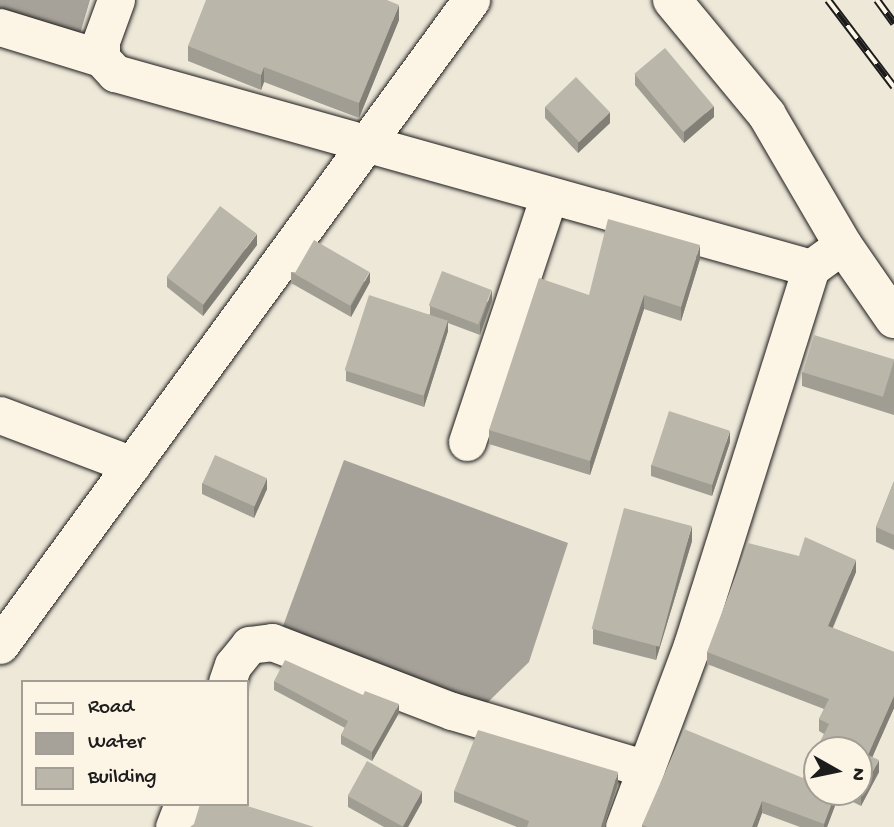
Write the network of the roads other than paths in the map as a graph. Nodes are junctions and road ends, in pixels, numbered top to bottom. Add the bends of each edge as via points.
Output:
1 (116, 0) edge
2 (471, 0) edge
3 (672, 0) edge
4 (0, 27) edge
5 (101, 58) junction
6 (370, 143) junction
7 (550, 197) junction
8 (843, 245) junction
9 (811, 268) junction
10 (894, 320) edge
11 (0, 415) edge
12 (467, 442) dead end
13 (132, 465) junction
14 (0, 645) edge
15 (228, 680) edge
16 (646, 769) junction
17 (182, 806) edge
18 (174, 827) edge
19 (624, 827) edge

1 - 5 street via 100,41
2 - 6 street
3 - 8 street via 767,116
4 - 5 street
5 - 6 street via 115,73
6 - 7 street
6 - 13 street via 221,338
7 - 9 street
7 - 12 street
8 - 9 street
8 - 10 street
9 - 16 street via 692,645
11 - 13 street
13 - 14 street
15 - 16 street via 249,645 272,642 453,711
16 - 19 street
17 - 18 street

